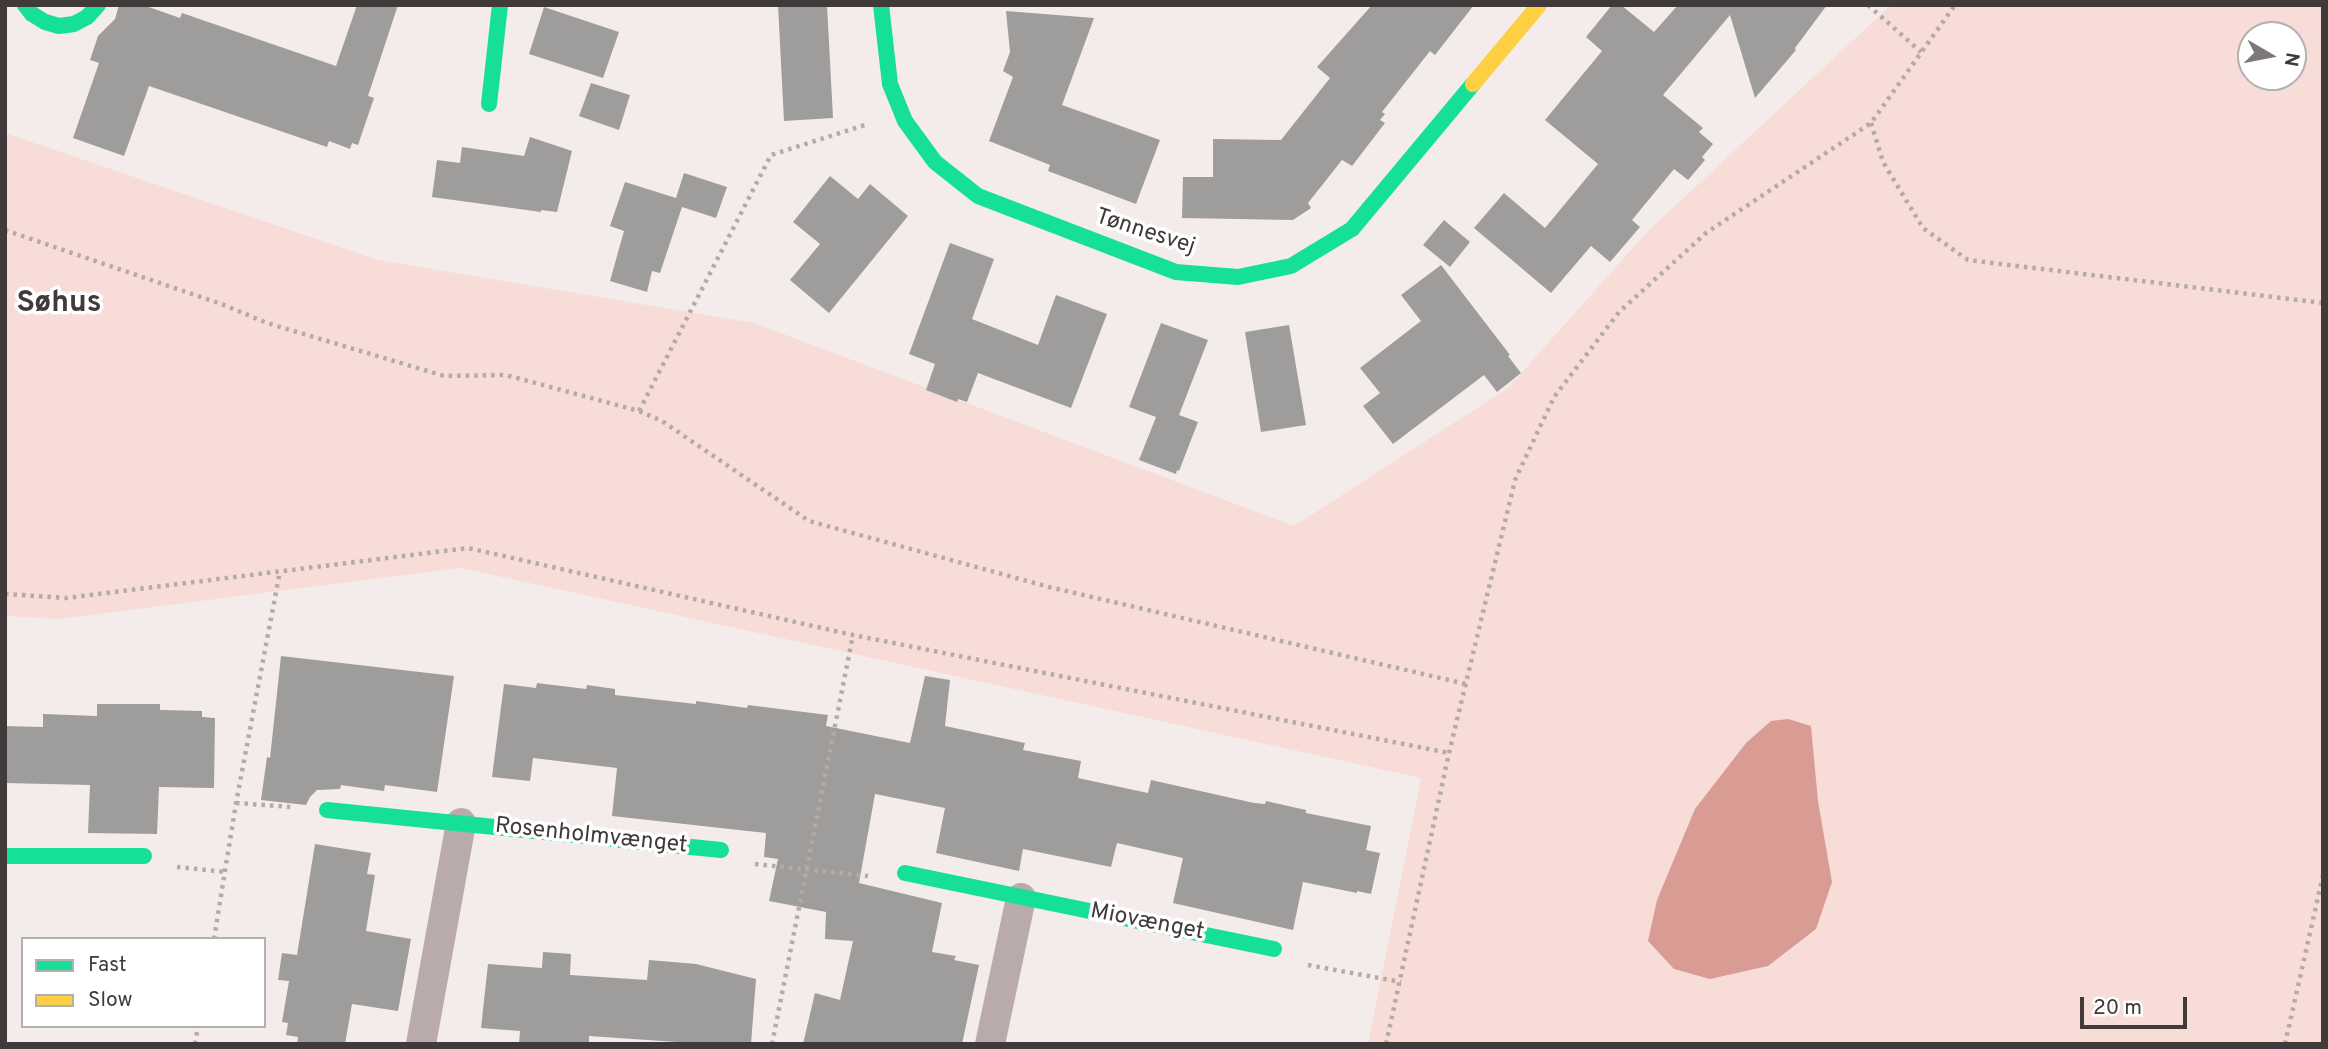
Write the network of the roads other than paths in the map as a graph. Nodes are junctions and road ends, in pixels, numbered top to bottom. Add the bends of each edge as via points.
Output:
1 (25, 5) edge
2 (98, 5) edge
3 (500, 5) edge
4 (881, 5) edge
5 (1539, 5) edge
6 (489, 104) dead end
7 (327, 810) road end
8 (461, 823) junction
9 (721, 850) road end
10 (5, 856) edge
11 (144, 856) road end
12 (905, 873) road end
13 (1021, 898) junction
14 (1274, 949) road end
15 (421, 1044) edge
16 (990, 1044) edge

1 - 2 street via 32,14 59,26 87,18
3 - 6 street
4 - 5 street, Tønnesvej via 890,84 905,121 935,162 978,196 1177,272 1238,277 1291,266 1352,229
7 - 8 street, Rosenholmvænget
8 - 9 street, Rosenholmvænget
8 - 15 street
10 - 11 street
12 - 13 street, Miovænget
13 - 14 street, Miovænget
13 - 16 street

